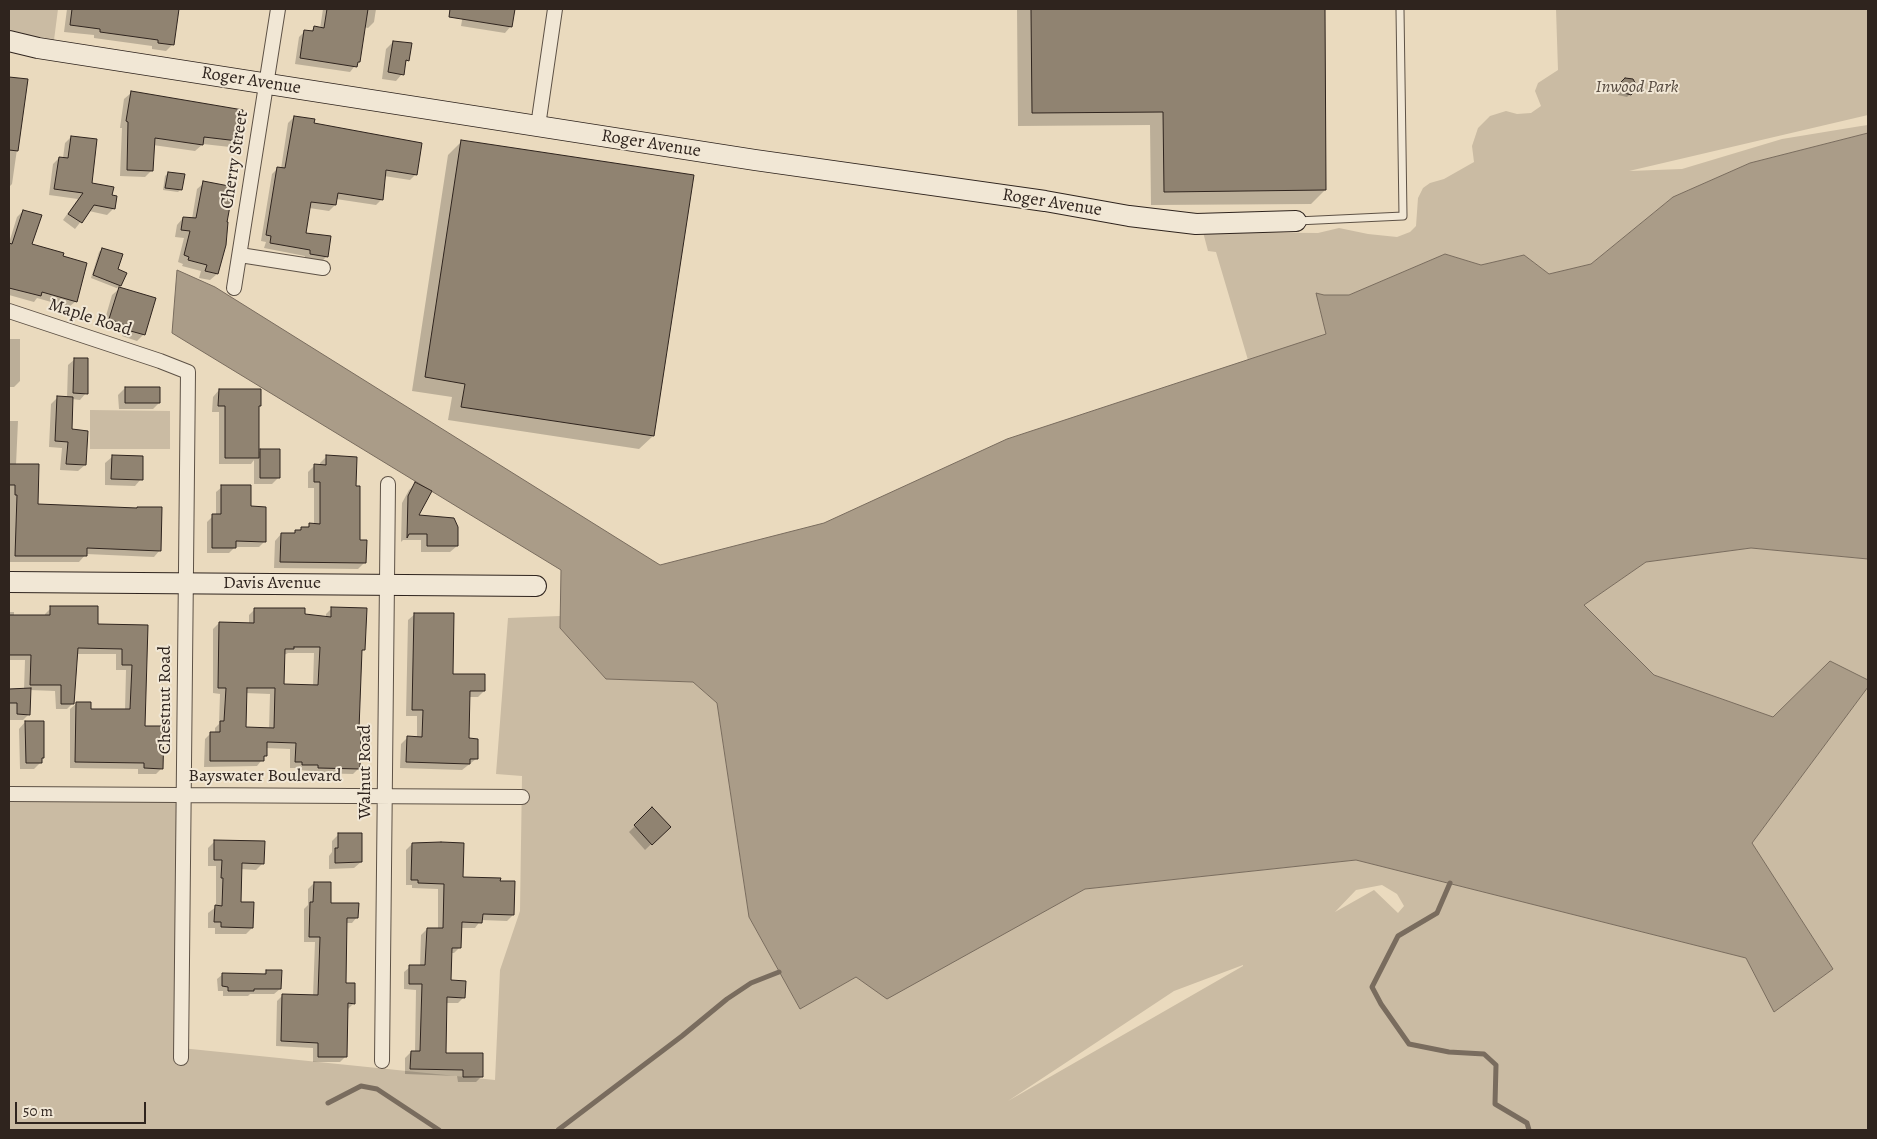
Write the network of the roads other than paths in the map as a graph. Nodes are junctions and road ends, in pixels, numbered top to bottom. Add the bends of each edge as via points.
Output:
1 (278, 9) edge
2 (555, 9) edge
3 (1400, 10) edge
4 (9, 41) edge
5 (266, 84) junction
6 (538, 126) junction
7 (1296, 221) joint
8 (240, 255) junction
9 (323, 268) dead end
10 (234, 288) dead end
11 (9, 312) edge
12 (160, 361) joint
13 (388, 484) dead end
14 (9, 582) edge
15 (186, 583) junction
16 (386, 585) junction
17 (536, 586) dead end
18 (9, 794) edge
19 (184, 795) junction
20 (385, 797) junction
21 (522, 797) dead end
22 (181, 1058) dead end
23 (382, 1061) dead end

1 - 5 street, Cherry Street
2 - 6 street
3 - 7 lane via 1403,216
4 - 5 street, Roger Avenue
5 - 6 street, Roger Avenue
5 - 8 street, Cherry Street
6 - 7 street, Roger Avenue via 1129,216 1196,224
8 - 9 street
8 - 10 street, Cherry Street
11 - 12 street, Maple Road
12 - 15 street, Chestnut Road via 188,372
13 - 16 street, Walnut Road
14 - 15 street, Davis Avenue
15 - 16 street, Davis Avenue
15 - 19 street, Chestnut Road
16 - 17 street, Davis Avenue
16 - 20 street, Walnut Road
18 - 19 street, Bayswater Boulevard
19 - 20 street, Bayswater Boulevard
19 - 22 street, Chestnut Road
20 - 21 street, Bayswater Boulevard
20 - 23 street, Walnut Road

